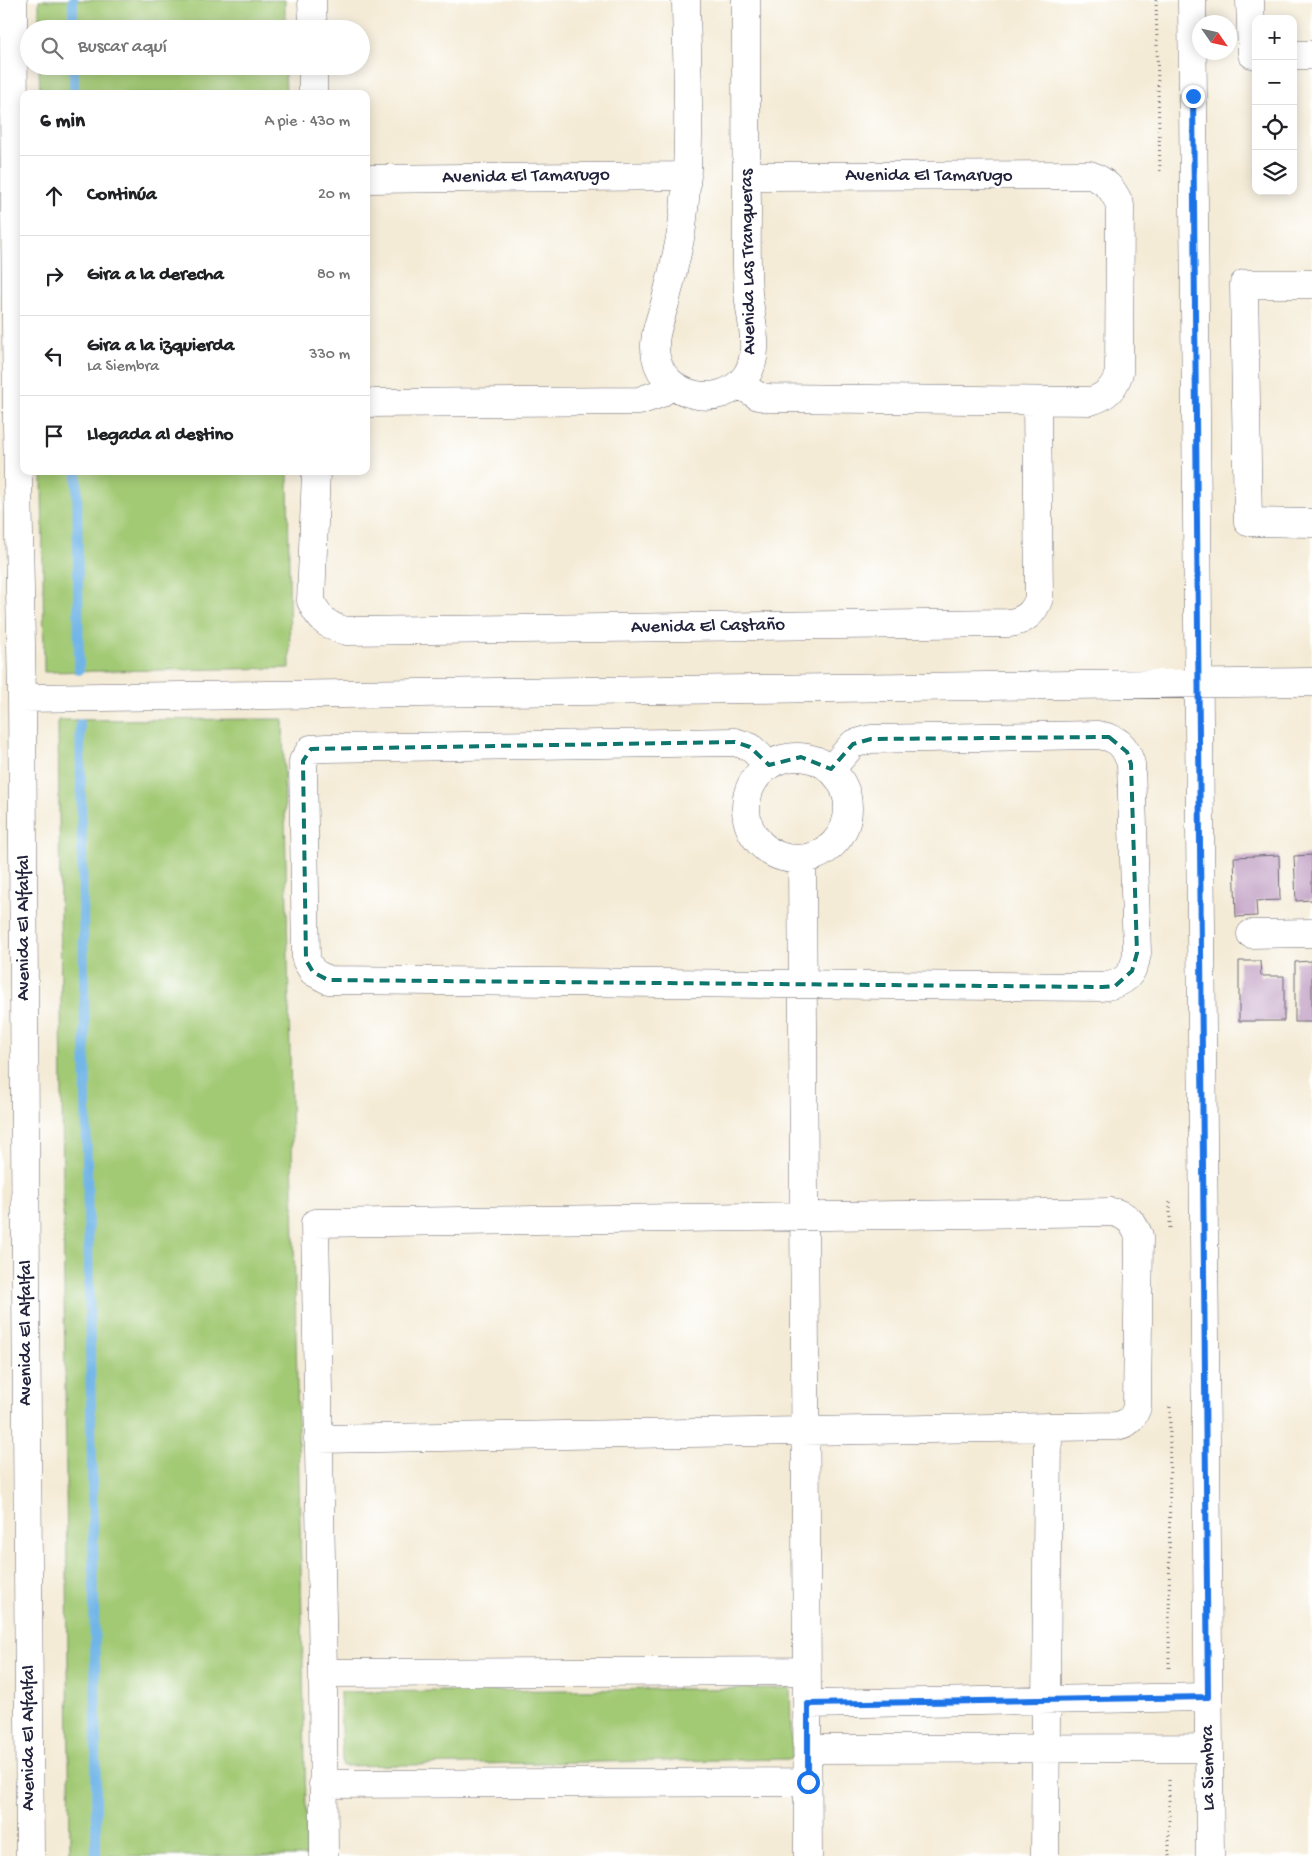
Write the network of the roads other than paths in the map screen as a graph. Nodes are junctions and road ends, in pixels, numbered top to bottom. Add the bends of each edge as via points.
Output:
1 (13, 0) edge
2 (312, 0) edge
3 (686, 0) edge
4 (746, 0) edge
5 (1192, 0) edge
6 (1250, 0) edge
7 (312, 20) edge
8 (1252, 54) edge
9 (1297, 54) edge
10 (1312, 55) edge
11 (313, 75) edge
12 (313, 90) edge
13 (687, 176) junction
14 (747, 176) junction
15 (370, 179) edge
16 (1312, 284) edge
17 (739, 384) junction
18 (673, 385) junction
19 (1037, 401) junction
20 (370, 404) edge
21 (316, 475) edge
22 (1312, 523) edge
23 (1312, 682) edge
24 (1197, 685) junction
25 (22, 698) junction
26 (769, 765) junction
27 (831, 769) junction
28 (802, 859) junction
29 (1312, 933) edge
30 (1251, 934) dead end
31 (804, 985) junction
32 (805, 1216) junction
33 (1048, 1427) junction
34 (806, 1431) junction
35 (318, 1439) junction
36 (807, 1671) junction
37 (323, 1673) junction
38 (1208, 1697) junction
39 (1048, 1700) junction
40 (808, 1704) junction
41 (1047, 1748) junction
42 (1208, 1748) junction
43 (808, 1749) junction
44 (808, 1782) junction
45 (323, 1784) junction
46 (30, 1856) edge
47 (324, 1856) edge
48 (808, 1856) edge
49 (1045, 1856) edge
50 (1210, 1856) edge

1 - 25 street, Avenida El Alfalfal
2 - 7 street
3 - 13 street
4 - 14 street, Avenida Las Tranqueras
5 - 24 street, La Siembra
6 - 8 street
9 - 10 street
11 - 12 street
13 - 15 street, Avenida El Tamarugo
13 - 18 street via 677,253 655,335 658,366
14 - 17 street, Avenida Las Tranqueras via 748,292 754,350 749,370
14 - 19 street, Avenida El Tamarugo via 1090,175 1109,185 1120,205 1120,373 1108,393 1091,401
16 - 22 street via 1244,284 1248,522
17 - 18 street via 723,393 706,397
17 - 19 street via 758,396 769,398
18 - 20 street via 639,401
19 - 21 street, Avenida El Castaño via 1039,598 1032,612 1018,622 1010,623 347,631 325,622 311,601
23 - 24 street
24 - 25 street
24 - 38 street, La Siembra
25 - 46 street, Avenida El Alfalfal
26 - 27 street via 784,758 801,757 817,760
26 - 28 street via 757,776 749,791 746,807 748,824 756,839 769,851 785,858
26 - 31 street via 750,747 734,742 311,749 303,761 306,960 313,972 328,980
27 - 28 street via 847,798 846,822 833,844 819,854
27 - 31 street via 853,744 871,738 1098,735 1119,742 1131,764 1136,963 1126,979 1115,986 1102,987
28 - 31 street
29 - 30 street
31 - 32 street
32 - 33 street via 1112,1212 1128,1218 1139,1236 1137,1407 1134,1415 1129,1422 1116,1426
32 - 34 street
32 - 35 street via 315,1224
33 - 34 street
33 - 39 street
34 - 35 street
34 - 36 street
35 - 37 street
36 - 37 street
36 - 40 street
37 - 45 street
38 - 39 street
38 - 42 street, La Siembra
39 - 40 street
39 - 41 street
40 - 43 street
41 - 42 street
41 - 43 street
41 - 49 street
42 - 50 street, La Siembra
43 - 44 street
44 - 45 street
44 - 48 street
45 - 47 street

